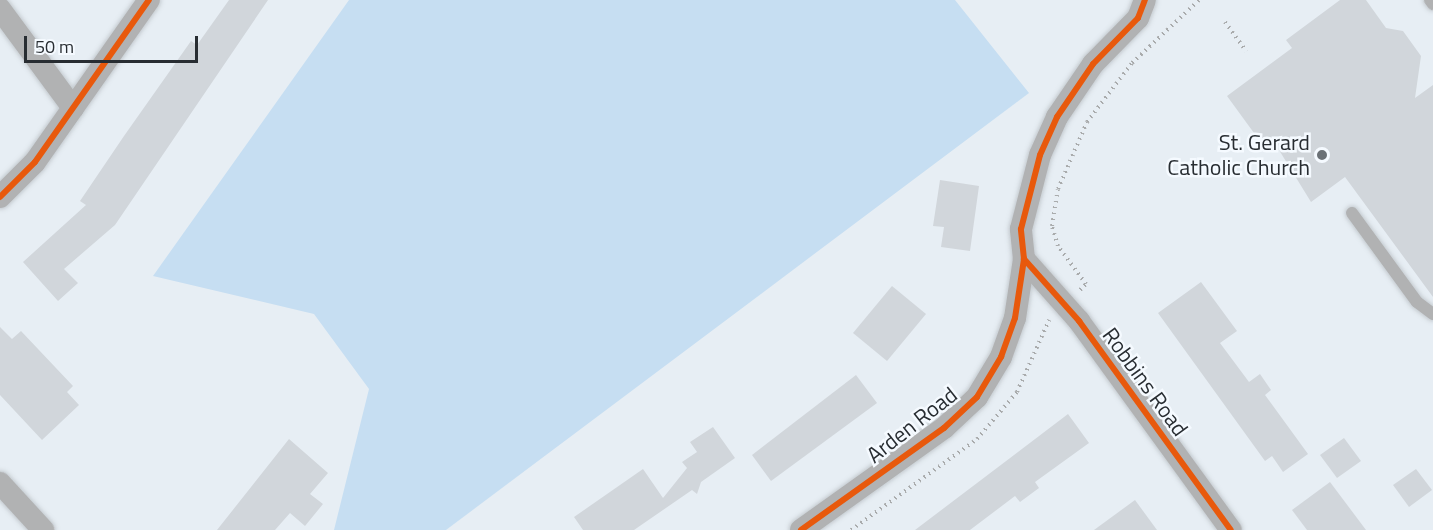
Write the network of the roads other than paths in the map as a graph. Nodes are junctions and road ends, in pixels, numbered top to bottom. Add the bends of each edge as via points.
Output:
1 (149, 0) edge
2 (1145, 0) edge
3 (1430, 0) edge
4 (1433, 4) edge
5 (0, 9) edge
6 (73, 108) junction
7 (0, 197) edge
8 (1352, 213) dead end
9 (1024, 259) junction
10 (1433, 314) edge
11 (0, 483) edge
12 (43, 530) edge
13 (801, 530) edge
14 (1231, 530) edge

1 - 6 street
2 - 9 street, Arden Road via 1138,18 1093,64 1057,117 1030,188 1021,229
3 - 4 lane
5 - 6 street
6 - 7 street via 35,162
8 - 10 lane via 1417,303
9 - 13 street, Arden Road via 1011,328 1001,357 977,397 944,428
9 - 14 street, Robbins Road via 1079,321
11 - 12 street

